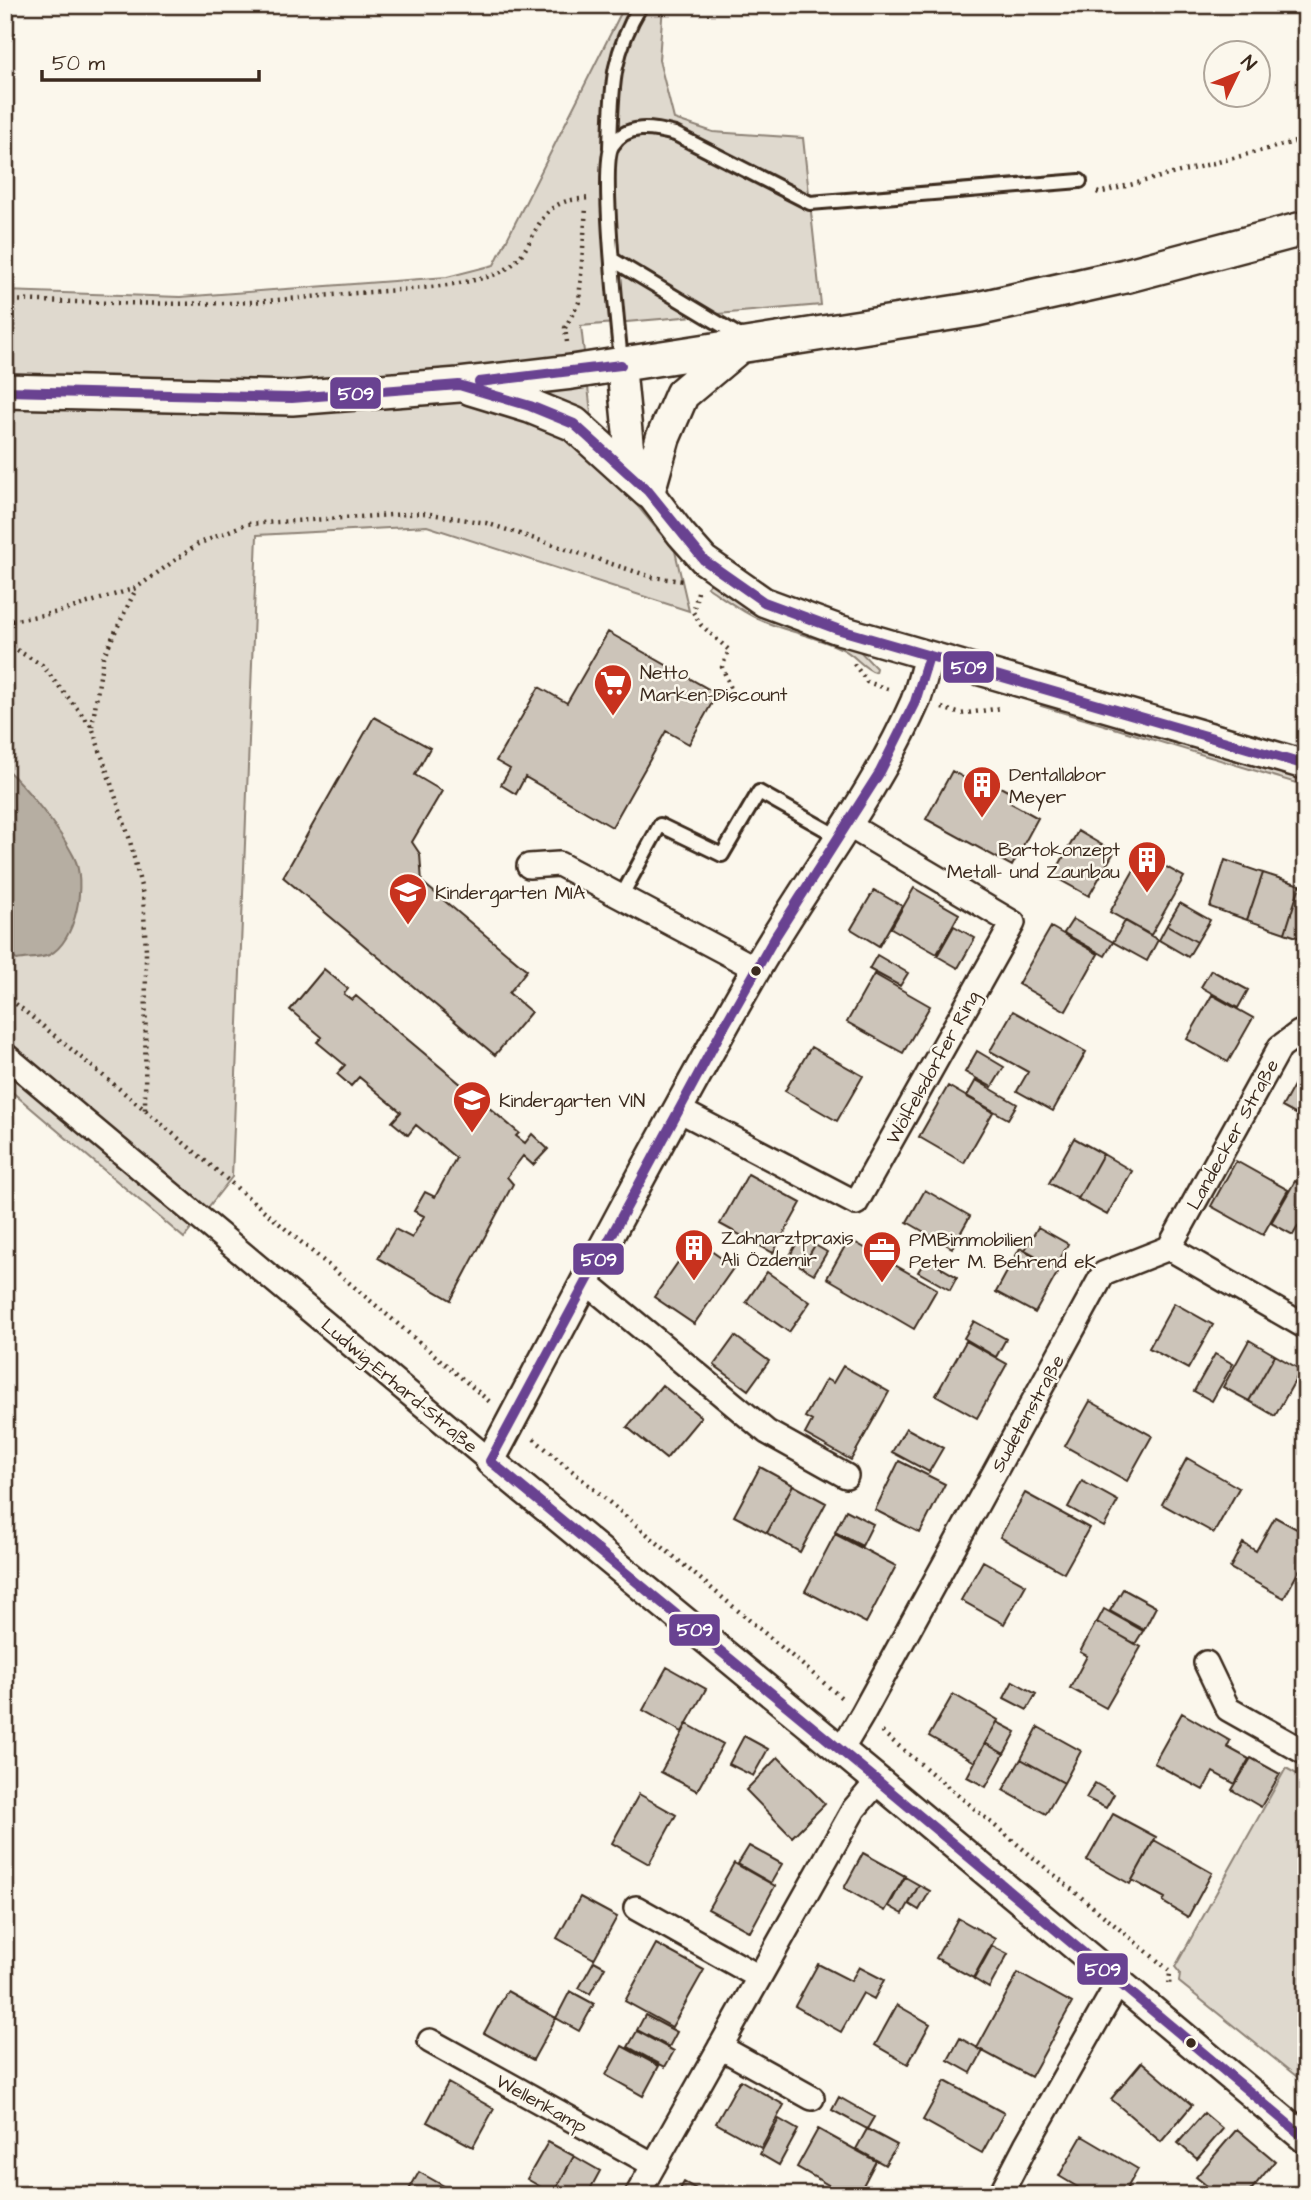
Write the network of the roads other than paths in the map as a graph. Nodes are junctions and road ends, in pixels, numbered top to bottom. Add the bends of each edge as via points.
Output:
1 (641, 5) edge
2 (610, 148) junction
3 (1080, 181) road end
4 (1306, 228) edge
5 (613, 260) junction
6 (747, 346) junction
7 (621, 365) junction
8 (458, 385) junction
9 (5, 391) edge
10 (648, 491) junction
11 (929, 656) junction
12 (1306, 765) edge
13 (844, 832) junction
14 (529, 866) dead end
15 (621, 897) junction
16 (757, 969) junction
17 (1306, 1031) edge
18 (5, 1055) edge
19 (679, 1110) junction
20 (1169, 1248) junction
21 (585, 1281) junction
22 (1306, 1327) edge
23 (490, 1461) junction
24 (846, 1476) dead end
25 (1206, 1663) dead end
26 (840, 1752) junction
27 (1306, 1753) edge
28 (878, 1781) junction
29 (636, 1909) dead end
30 (759, 1977) junction
31 (1118, 1983) junction
32 (430, 2041) dead end
33 (720, 2047) junction
34 (812, 2098) dead end
35 (1306, 2139) edge
36 (654, 2165) junction
37 (637, 2195) edge
38 (1000, 2195) edge

1 - 2 lane via 626,30 614,69
2 - 3 lane via 637,128 675,134 810,204
2 - 5 lane via 607,182
4 - 6 main road via 977,309
5 - 6 lane
5 - 7 lane
6 - 7 main road
6 - 10 main road via 682,394
7 - 8 main road
7 - 10 street via 629,447
8 - 9 main road via 292,398
8 - 10 main road via 574,424
10 - 11 street via 704,560 764,602
11 - 12 street
11 - 13 street via 916,699
13 - 15 lane via 759,793 722,855 660,825
13 - 16 street
13 - 19 street, Wölfelsdorfer Ring via 1013,923 856,1203
14 - 15 street via 559,864
15 - 16 street
16 - 19 street
17 - 20 street, Landecker Straße via 1280,1047
18 - 23 street, Ludwig-Erhard-Straße
19 - 21 street
20 - 22 street
20 - 26 street, Sudetenstraße via 1103,1274
21 - 23 street
21 - 24 street via 767,1432
23 - 26 street, Ludwig-Erhard-Straße
25 - 27 street via 1228,1709
26 - 28 street, Ludwig-Erhard-Straße
28 - 30 street via 854,1809
28 - 31 street, Ludwig-Erhard-Straße
29 - 30 street
30 - 33 street
31 - 35 street, Ludwig-Erhard-Straße
31 - 38 street
32 - 36 street, Wellenkamp
33 - 34 street
33 - 36 street
36 - 37 street

